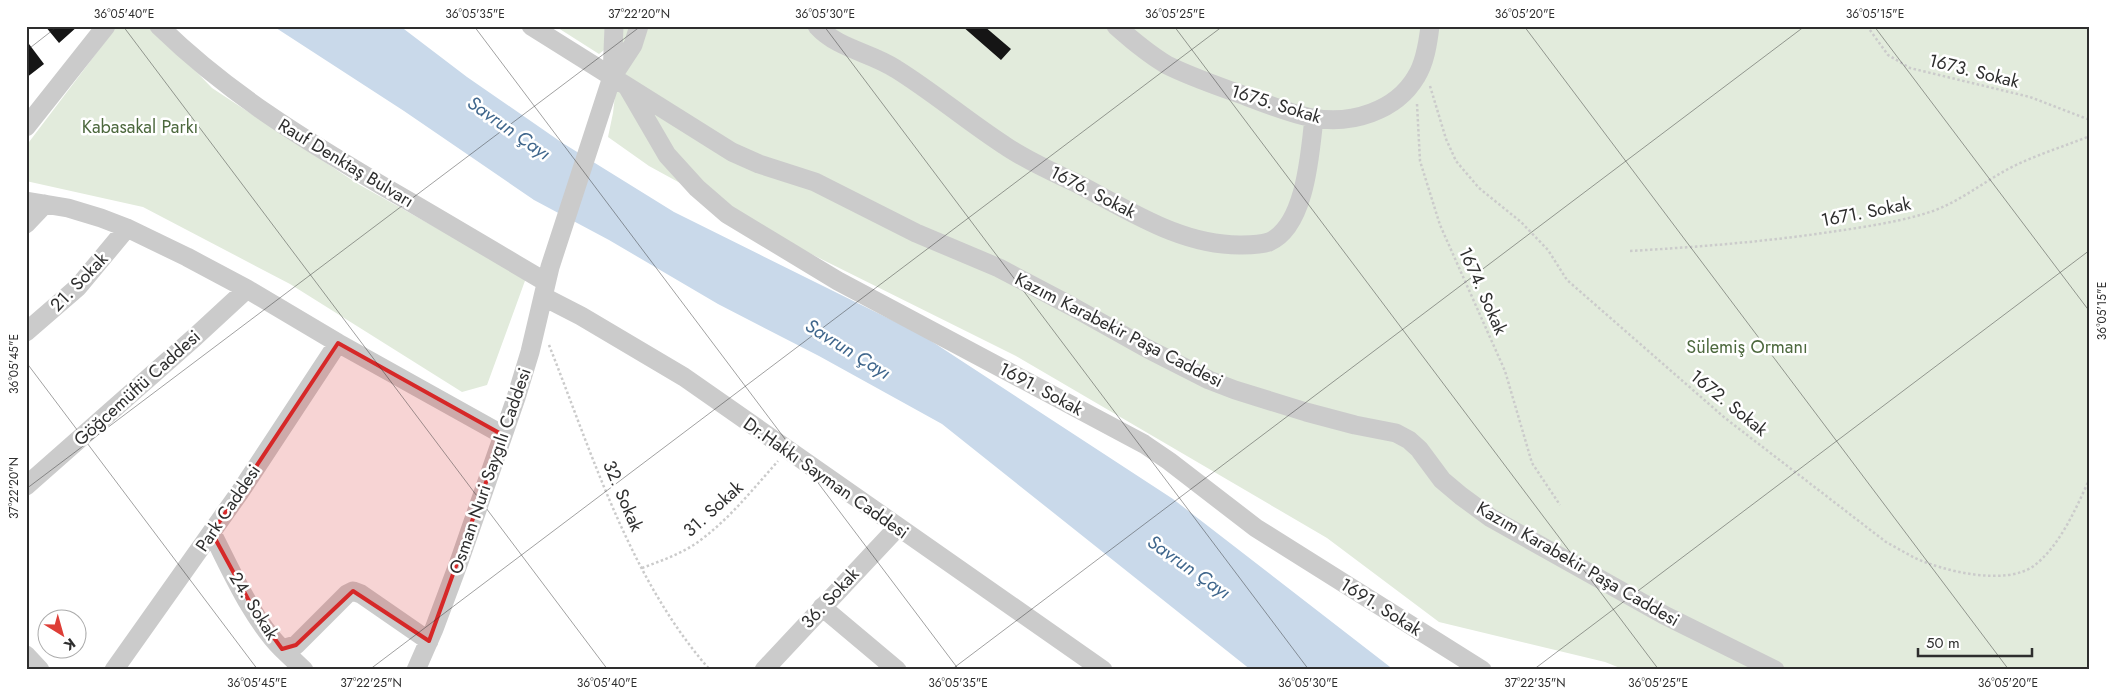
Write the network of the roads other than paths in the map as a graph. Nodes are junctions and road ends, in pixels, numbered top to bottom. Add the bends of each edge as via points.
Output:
1 (106, 26) edge
2 (159, 26) edge
3 (531, 26) edge
4 (614, 26) edge
5 (639, 26) edge
6 (817, 26) edge
7 (1116, 26) edge
8 (1134, 26) edge
9 (1430, 26) edge
10 (1152, 55) junction
11 (619, 81) junction
12 (1314, 118) junction
13 (26, 126) edge
14 (35, 203) edge
15 (26, 224) edge
16 (128, 228) junction
17 (546, 282) junction
18 (246, 289) junction
19 (26, 332) edge
20 (338, 343) junction
21 (503, 435) junction
22 (26, 486) edge
23 (897, 528) junction
24 (212, 533) junction
25 (822, 607) junction
26 (429, 641) junction
27 (282, 649) junction
28 (26, 655) edge
29 (40, 670) edge
30 (114, 670) edge
31 (304, 670) edge
32 (416, 670) edge
33 (764, 670) edge
34 (898, 670) edge
35 (1103, 670) edge
36 (1482, 670) edge
37 (1775, 670) edge

1 - 13 street
2 - 17 street, Rauf Denktaş Bulvarı via 200,65 265,114
3 - 11 street, Kazım Karabekir Paşa Caddesi
4 - 11 street
5 - 11 street
6 - 12 street, 1676. Sokak via 844,47 868,54 897,69 1006,147 1160,227 1212,244 1268,242 1285,228 1299,203 1304,185
7 - 10 street, 1675. Sokak
8 - 10 street
9 - 12 street, 1675. Sokak via 1420,70 1401,95 1373,113 1345,119
10 - 12 street, 1675. Sokak via 1208,83
11 - 17 street, Osman Nuri Saygılı Caddesi via 604,96
11 - 36 street, 1691. Sokak via 667,156 696,188 745,227 846,285 1144,444 1256,528
11 - 37 street, Kazım Karabekir Paşa Caddesi via 732,152 815,182 910,230 999,268 1209,380 1355,426 1396,433 1419,449 1442,480 1491,518 1664,615
14 - 15 street
14 - 16 street via 84,212
16 - 18 street
16 - 19 street, 21. Sokak via 78,287
17 - 21 street, Osman Nuri Saygılı Caddesi via 519,389
17 - 23 street, Dr.Hakkı Sayman Caddesi via 590,321 684,377
18 - 20 street
18 - 22 street, Göğcemüftü Caddesi
20 - 21 street
20 - 24 street, Park Caddesi
21 - 26 street, Osman Nuri Saygılı Caddesi
23 - 25 street, 36. Sokak
23 - 35 street, Dr.Hakkı Sayman Caddesi
24 - 27 street, 24. Sokak via 265,629
24 - 30 street, Park Caddesi
25 - 33 street, 36. Sokak
25 - 34 street
26 - 27 street, 24. Sokak via 353,591 296,645
26 - 32 street, Osman Nuri Saygılı Caddesi
27 - 31 street
28 - 29 street

